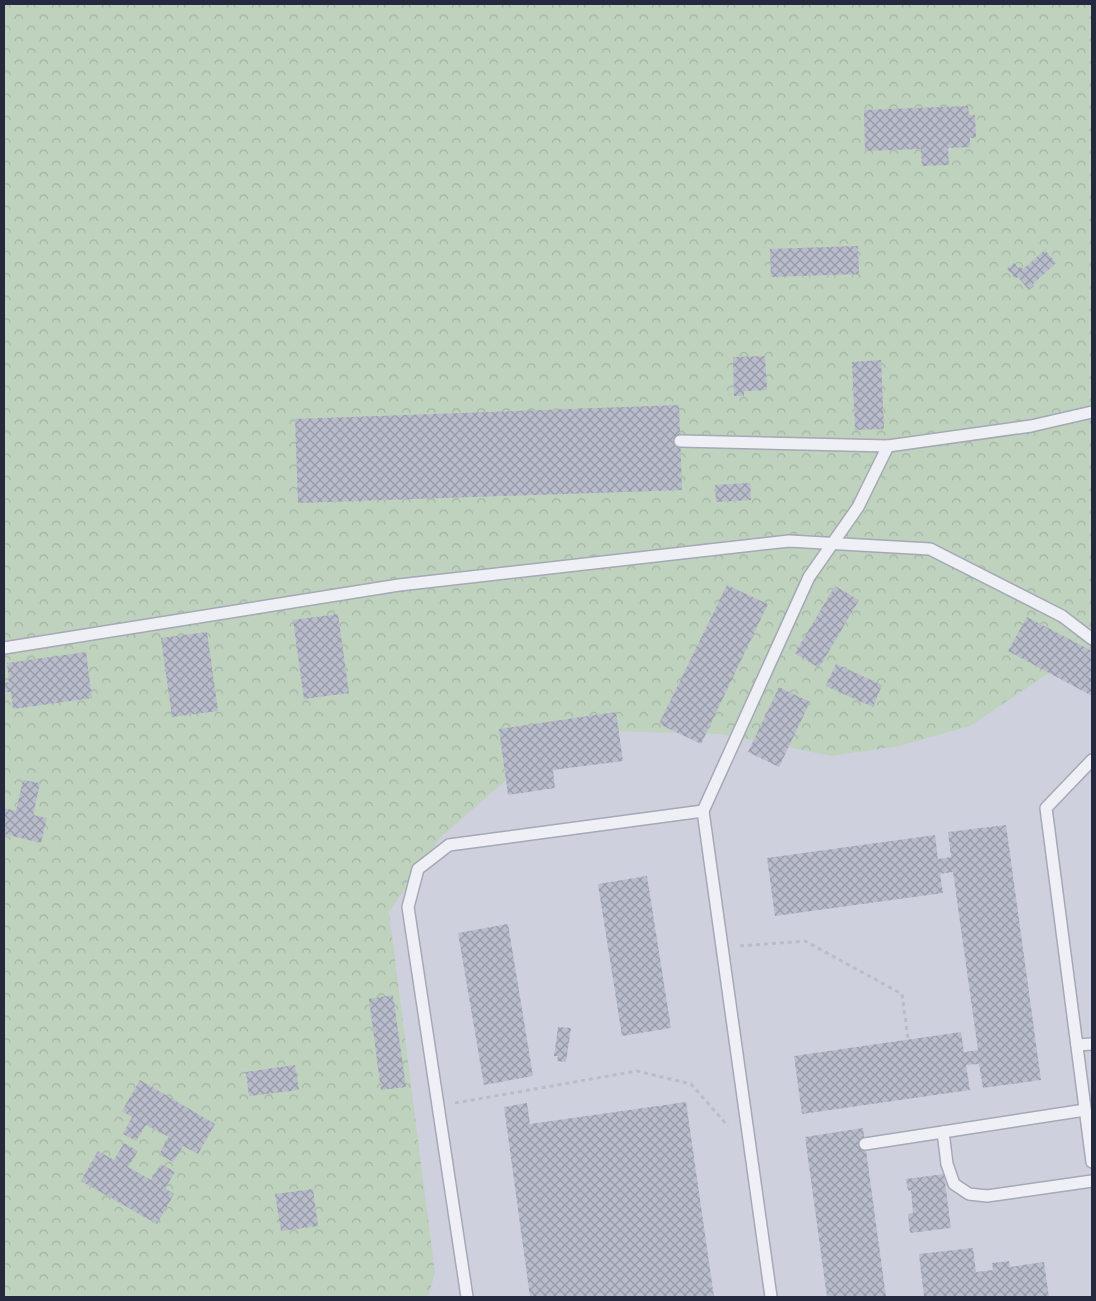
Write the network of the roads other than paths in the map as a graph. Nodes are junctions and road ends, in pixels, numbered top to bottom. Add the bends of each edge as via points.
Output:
1 (1092, 412) edge
2 (680, 441) dead end
3 (888, 446) junction
4 (833, 544) junction
5 (1092, 639) edge
6 (4, 648) edge
7 (1092, 760) edge
8 (704, 811) junction
9 (1092, 1044) edge
10 (1077, 1045) junction
11 (1086, 1110) junction
12 (943, 1132) junction
13 (865, 1144) dead end
14 (1092, 1162) edge
15 (1092, 1181) edge
16 (467, 1297) edge
17 (771, 1297) edge

1 - 3 lane via 1032,426
2 - 3 lane
3 - 4 lane via 858,507
4 - 5 lane via 930,549 1062,616
4 - 6 lane via 789,541 399,584
4 - 8 lane via 809,578
7 - 10 lane via 1046,808
8 - 16 lane via 449,845 418,869 408,907
8 - 17 lane
9 - 10 lane
10 - 11 lane
11 - 12 lane
11 - 14 lane
12 - 13 lane
12 - 15 lane via 947,1164 954,1184 969,1194 987,1196

